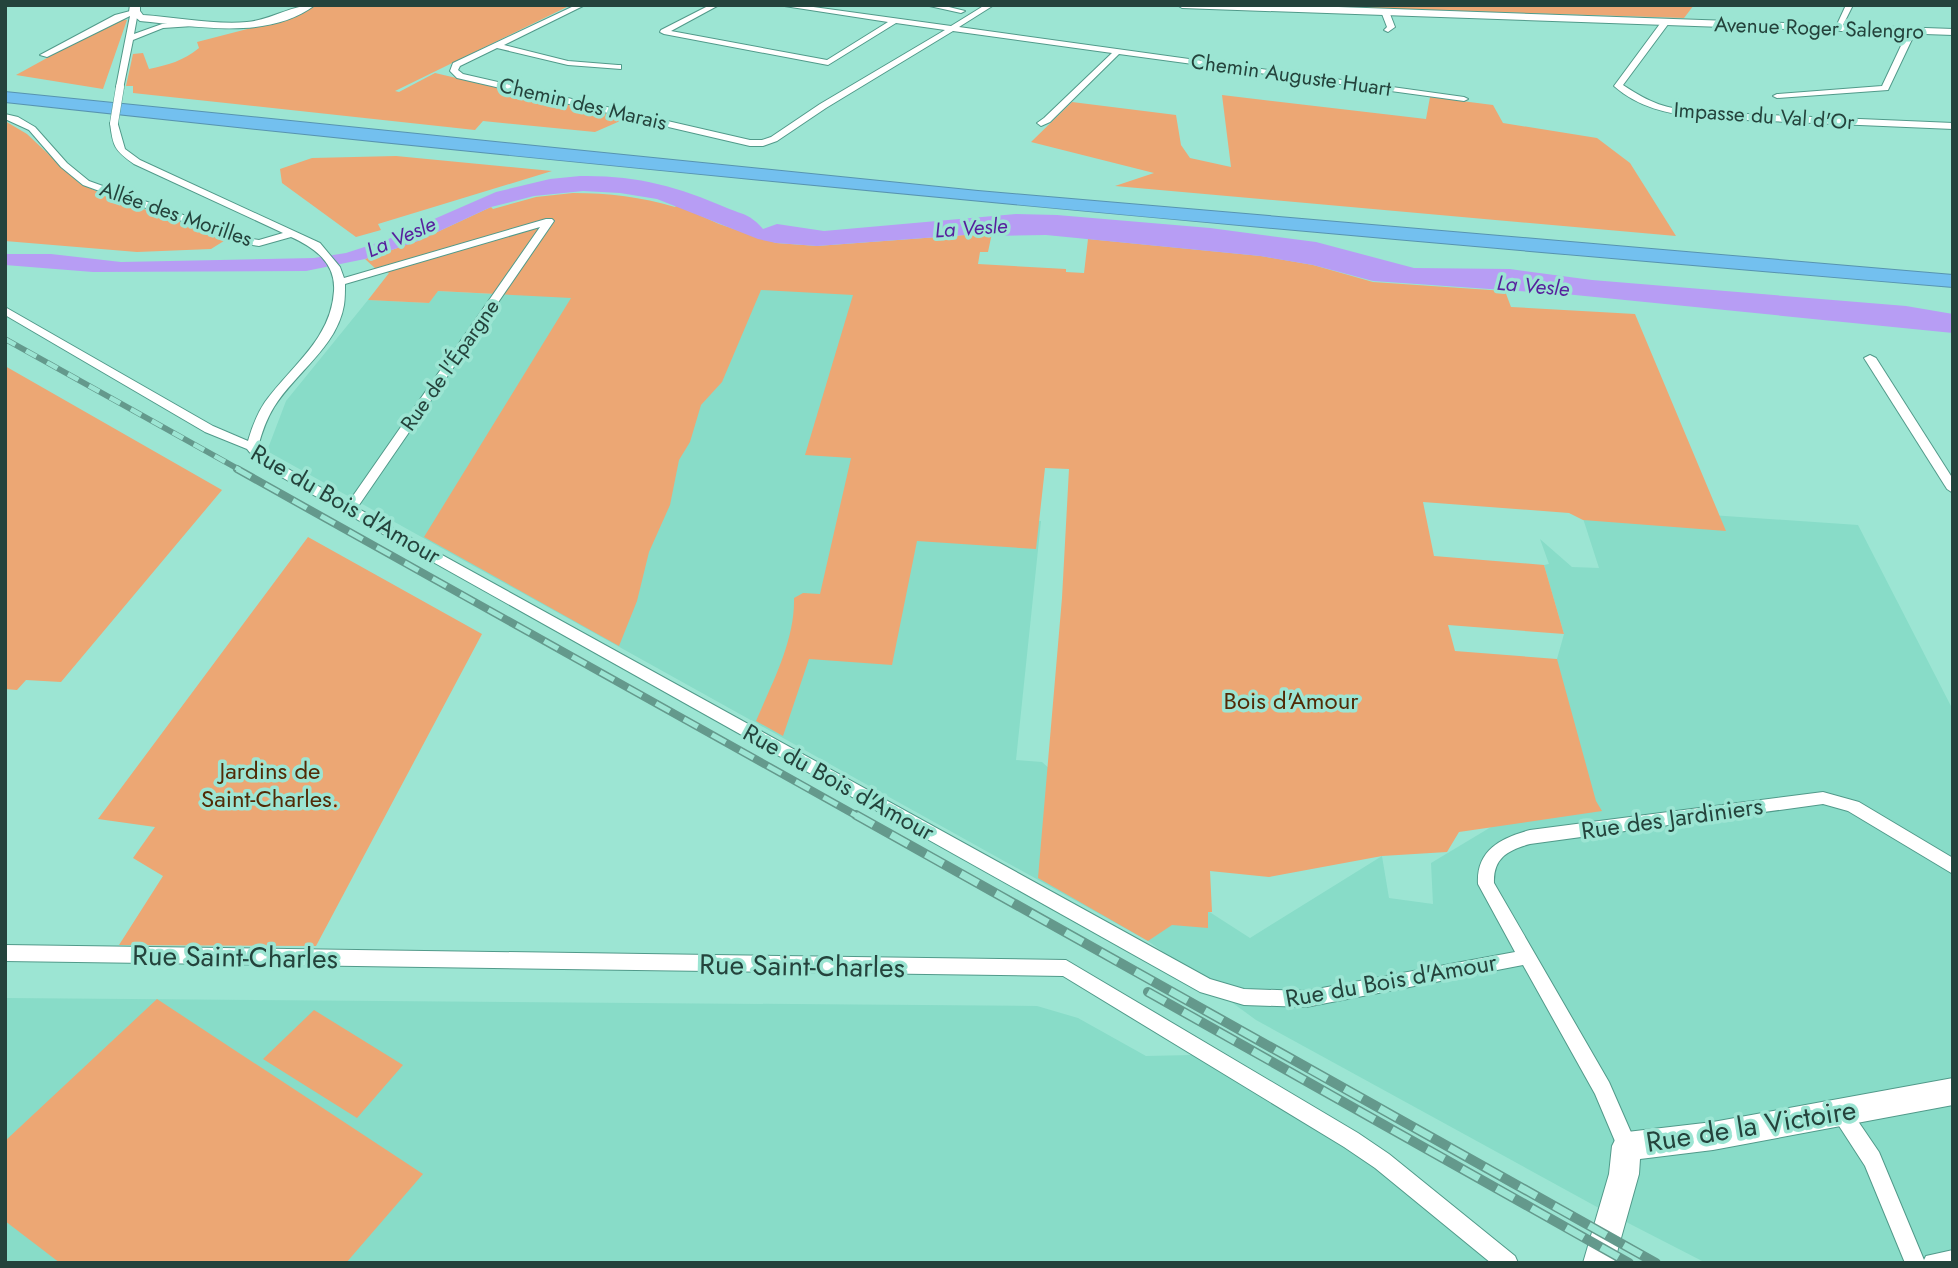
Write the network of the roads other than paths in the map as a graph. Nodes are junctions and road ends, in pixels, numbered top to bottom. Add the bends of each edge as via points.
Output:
1 (310, 5) edge
2 (582, 5) edge
3 (716, 5) edge
4 (781, 5) edge
5 (928, 5) edge
6 (991, 5) edge
7 (1182, 5) edge
8 (1850, 5) edge
9 (1190, 6) edge
10 (135, 9) edge
11 (961, 11) dead end
12 (1386, 13) junction
13 (896, 20) junction
14 (1665, 23) junction
15 (193, 24) junction
16 (953, 27) junction
17 (1837, 29) junction
18 (1388, 30) dead end
19 (1909, 31) junction
20 (1953, 32) edge
21 (130, 38) junction
22 (496, 46) junction
23 (1118, 51) junction
24 (44, 55) dead end
25 (618, 67) dead end
26 (5, 87) edge
27 (1777, 96) dead end
28 (5, 97) edge
29 (57, 98) junction
30 (1464, 99) dead end
31 (5, 116) edge
32 (1041, 122) dead end
33 (1953, 127) edge
34 (289, 234) junction
35 (1953, 271) edge
36 (1953, 281) edge
37 (340, 282) junction
38 (5, 310) edge
39 (1870, 358) dead end
40 (252, 447) junction
41 (1953, 489) edge
42 (351, 508) junction
43 (1953, 867) edge
44 (5, 953) edge
45 (1527, 957) junction
46 (1953, 1091) edge
47 (1840, 1112) junction
48 (1627, 1146) junction
49 (1953, 1260) edge
50 (1508, 1263) edge
51 (1598, 1263) edge
52 (1915, 1263) edge
53 (1933, 1263) edge

1 - 15 street via 245,26
2 - 22 street, Chemin des Marais
3 - 13 street via 664,32 828,63
4 - 13 street
5 - 11 street
6 - 16 street
7 - 9 street, Avenue Roger Salengro
8 - 17 street
9 - 12 street, Avenue Roger Salengro
10 - 15 street via 140,18
10 - 21 street
10 - 24 street
12 - 14 street, Avenue Roger Salengro
12 - 18 street
13 - 16 street
14 - 17 street, Avenue Roger Salengro
14 - 33 street, Impasse du Val d'Or via 1618,86 1648,105 1709,116
15 - 21 street via 162,26
16 - 22 street, Chemin des Marais via 763,143 460,76 454,71 456,65
16 - 23 street, Chemin Auguste Huart
17 - 19 street, Avenue Roger Salengro
19 - 20 street, Avenue Roger Salengro
19 - 27 street via 1885,88
21 - 34 street, bridge via 114,123 121,151
22 - 25 street, Chemin des Marais via 568,63
23 - 30 street, Chemin Auguste Huart
23 - 32 street
26 - 29 highway
28 - 29 highway
29 - 35 highway via 1092,197
29 - 36 highway via 627,162
31 - 34 street, Allée des Morilles via 36,131 86,183 245,242
34 - 37 street via 317,245 335,267
37 - 40 street via 340,307 329,333 266,413
37 - 42 street, Rue de l'Épargne via 549,221
38 - 40 street, Rue du Bois d'Amour via 209,429
39 - 41 street
40 - 42 street, Rue du Bois d'Amour via 264,462
42 - 45 street, Rue du Bois d'Amour via 1206,986 1244,998 1306,999
43 - 45 street, Rue des Jardiniers via 1853,806 1823,797 1522,839 1498,849 1484,875 1497,908
44 - 50 street, Rue Saint-Charles via 1066,968 1350,1140
45 - 48 street, Rue du Bois d'Amour via 1602,1088
46 - 47 street, Rue de la Victoire
47 - 48 street, Rue de la Victoire via 1713,1136
47 - 52 street via 1872,1159
48 - 51 street, Rue de la Victoire via 1624,1174
49 - 53 street

